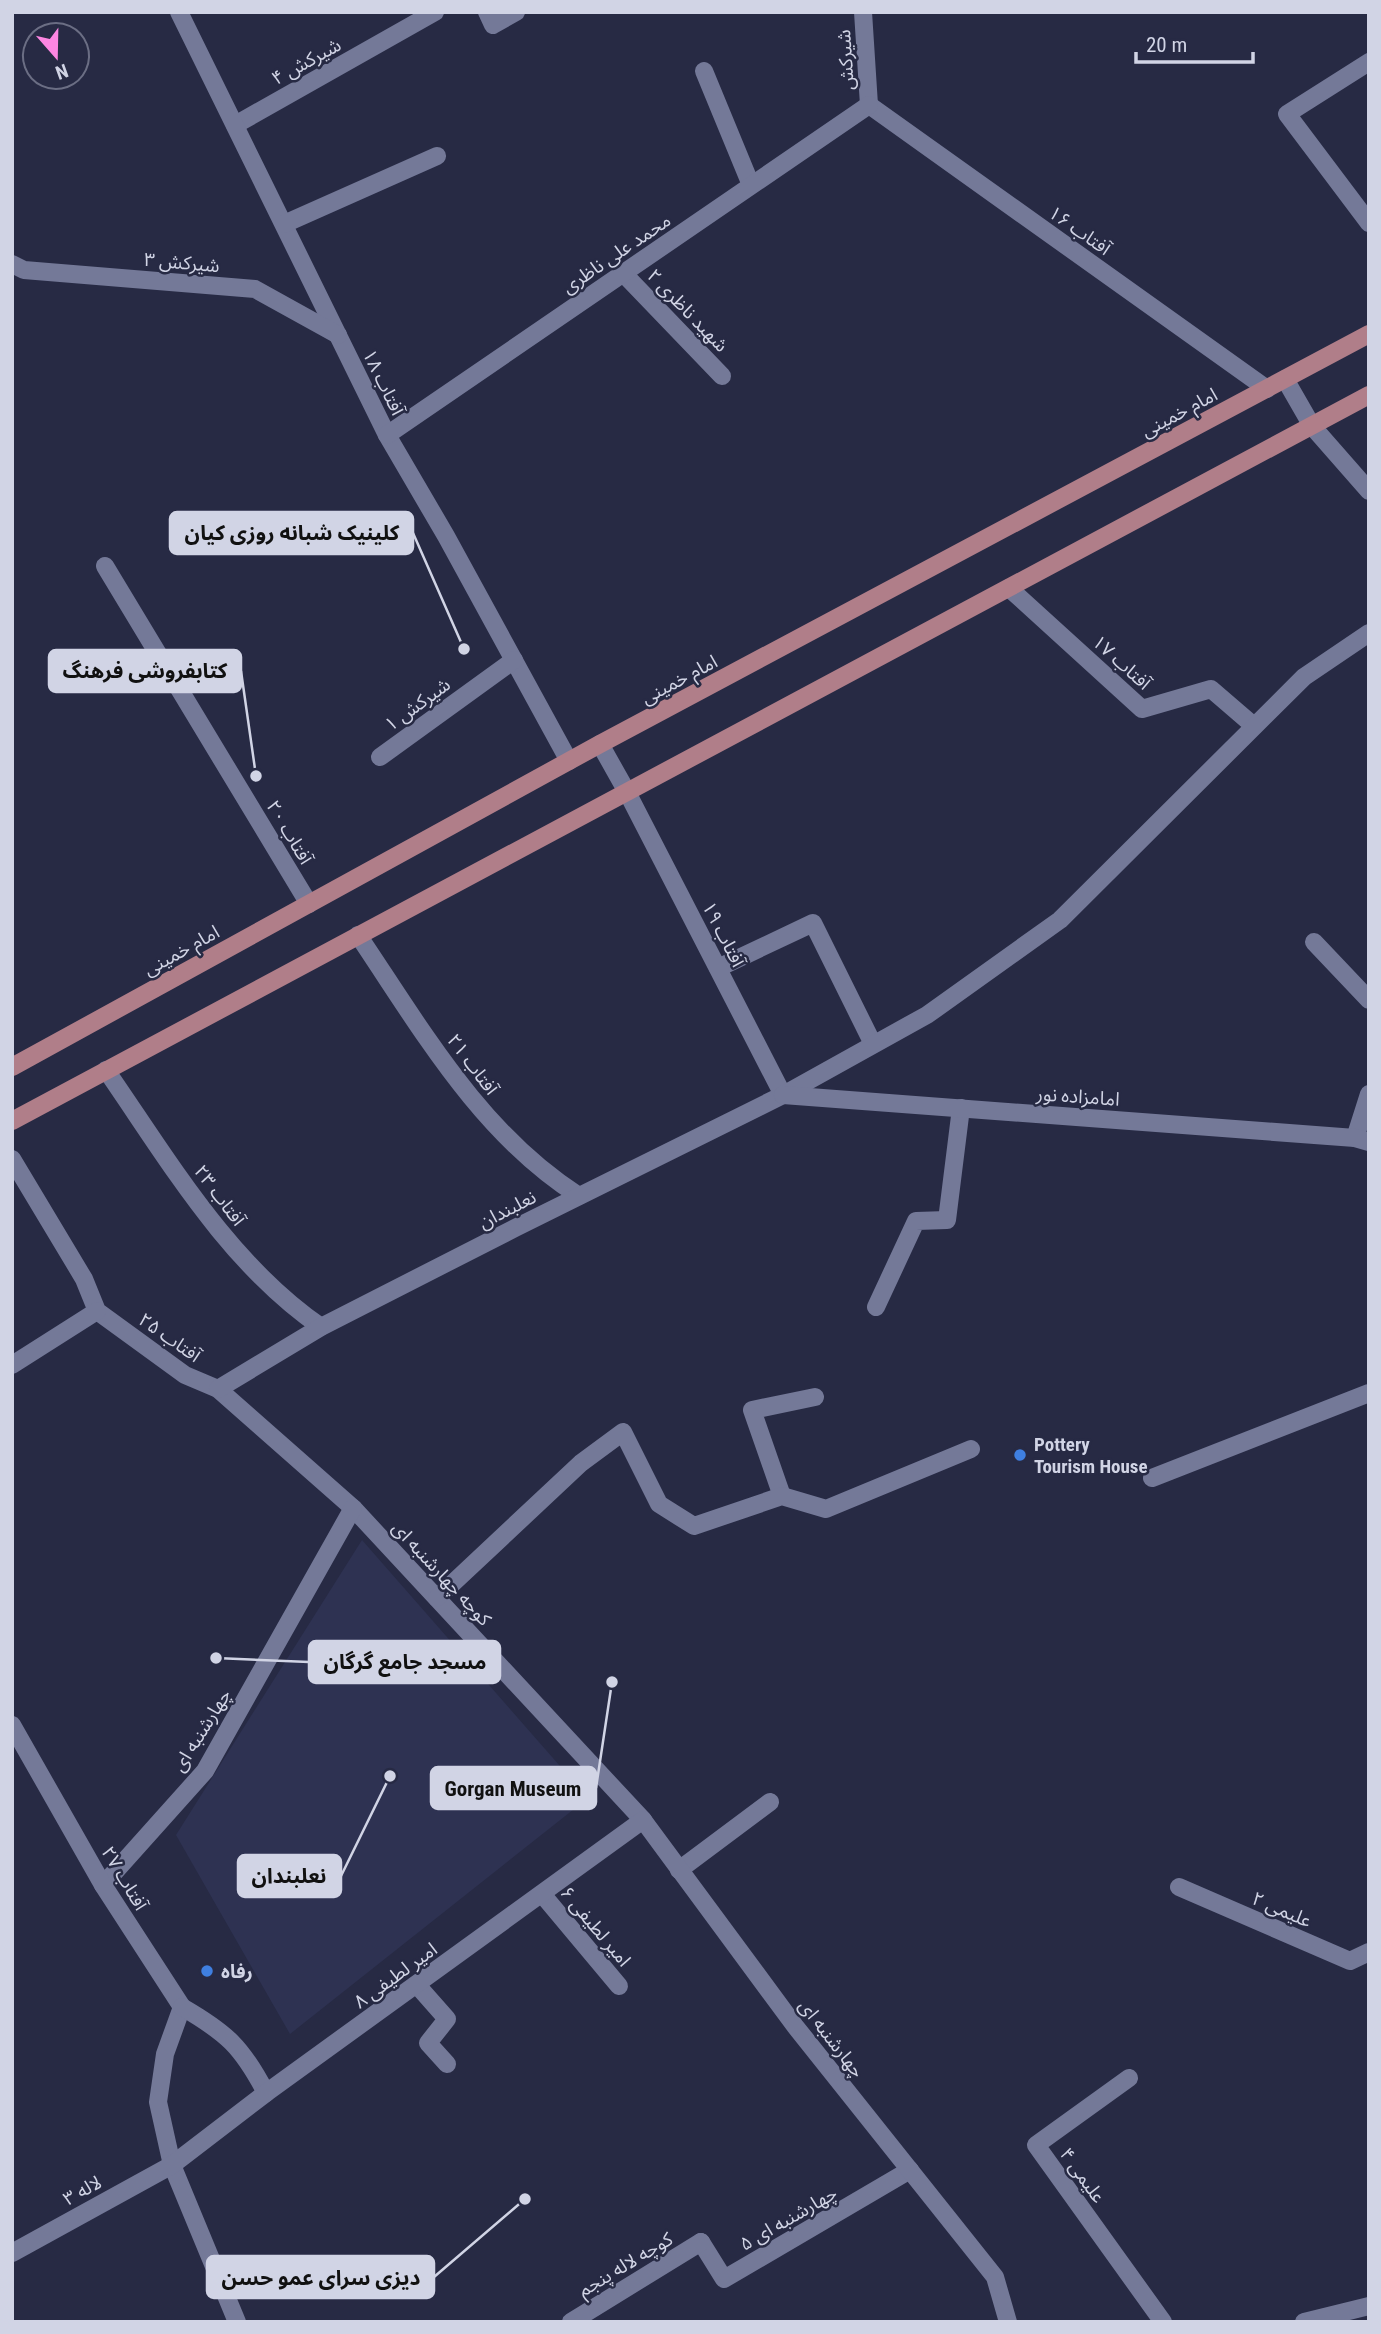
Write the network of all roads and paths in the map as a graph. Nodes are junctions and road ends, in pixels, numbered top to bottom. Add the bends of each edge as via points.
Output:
1 (179, 12) edge
2 (435, 12) edge
3 (487, 12) edge
4 (516, 12) edge
5 (863, 12) edge
6 (1369, 62) edge
7 (704, 71) dead end
8 (869, 105) junction
9 (235, 125) junction
10 (437, 156) dead end
11 (751, 185) junction
12 (1369, 223) edge
13 (284, 224) junction
14 (12, 264) edge
15 (623, 273) junction
16 (1369, 334) edge
17 (338, 335) junction
18 (722, 376) dead end
19 (1285, 379) junction
20 (1267, 388) junction
21 (1369, 395) edge
22 (1312, 426) junction
23 (387, 435) junction
24 (1369, 491) edge
25 (105, 566) dead end
26 (1009, 588) junction
27 (1369, 633) edge
28 (513, 660) junction
29 (1254, 726) junction
30 (600, 744) junction
31 (380, 757) dead end
32 (569, 761) junction
33 (627, 792) junction
34 (309, 904) junction
35 (358, 935) junction
36 (1314, 942) dead end
37 (718, 968) junction
38 (1369, 1000) edge
39 (873, 1044) junction
40 (12, 1067) edge
41 (106, 1070) junction
42 (1369, 1094) edge
43 (783, 1095) junction
44 (961, 1108) junction
45 (12, 1121) edge
46 (1362, 1140) edge
47 (12, 1158) edge
48 (579, 1196) junction
49 (876, 1307) dead end
50 (97, 1311) junction
51 (321, 1327) junction
52 (12, 1365) edge
53 (218, 1389) junction
54 (1369, 1394) edge
55 (815, 1397) dead end
56 (971, 1449) dead end
57 (1152, 1478) dead end
58 (782, 1496) junction
59 (353, 1508) junction
60 (437, 1598) junction
61 (12, 1725) edge
62 (770, 1802) dead end
63 (643, 1820) junction
64 (679, 1870) junction
65 (103, 1885) junction
66 (1179, 1887) dead end
67 (542, 1894) junction
68 (1369, 1952) edge
69 (416, 1985) junction
70 (619, 1986) dead end
71 (182, 2007) junction
72 (447, 2064) dead end
73 (1129, 2078) dead end
74 (266, 2093) junction
75 (172, 2165) junction
76 (910, 2170) junction
77 (701, 2242) joint
78 (12, 2253) edge
79 (1369, 2306) edge
80 (237, 2322) edge
81 (571, 2322) edge
82 (1008, 2322) edge
83 (1163, 2322) edge
84 (1304, 2322) edge

1 - 9 street, آفتاب ۱۸
2 - 9 street, ۴ شیرکش
3 - 4 street via 494,25
5 - 8 street, شیرکش
6 - 12 street via 1287,114
7 - 11 street
8 - 11 street, محمد علی ناظری
8 - 20 street, آفتاب ۱۶
9 - 13 street, آفتاب ۱۸
10 - 13 street
11 - 15 street, محمد علی ناظری
13 - 17 street, آفتاب ۱۸
14 - 17 street, ۳ شیرکش via 24,270 255,289
15 - 18 street, ۲ شهید ناظری
15 - 23 street, محمد علی ناظری
16 - 19 main road, امام خمینی
17 - 23 street, آفتاب ۱۸
19 - 20 main road, امام خمینی
19 - 22 street
20 - 30 main road, امام خمینی
21 - 22 main road
22 - 24 street
22 - 26 main road
23 - 28 street, آفتاب ۱۸
25 - 34 street, ۲۰ آفتاب
26 - 29 street, ۱۷ آفتاب via 1142,709 1211,689
26 - 33 main road
27 - 29 street, نعلبندان via 1304,677
28 - 31 street, شیرکش ۱
28 - 32 street, آفتاب ۱۸
29 - 39 street, نعلبندان via 1060,920 927,1015
30 - 32 main road, امام خمینی
30 - 33 street, ۱۹ آفتاب
32 - 34 main road, امام خمینی
33 - 35 main road
33 - 37 street, ۱۹ آفتاب
34 - 40 main road, امام خمینی
35 - 41 main road
35 - 48 street, آفتاب ۲۱ via 464,1090 548,1177
36 - 38 street
37 - 39 street via 813,923
37 - 43 street, ۱۹ آفتاب
39 - 43 street, نعلبندان
41 - 45 main road
41 - 51 street, آفتاب ۲۳ via 207,1216 298,1312
42 - 46 street
43 - 44 street, امامزاده نور
43 - 48 street, نعلبندان
44 - 46 street, امامزاده نور
44 - 49 street via 947,1220 916,1221
47 - 50 street via 84,1279
48 - 51 street, نعلبندان
50 - 52 street
50 - 53 street, آفتاب ۲۵ via 185,1375
51 - 53 street, نعلبندان
53 - 59 street, آفتاب ۲۵
54 - 57 street
55 - 58 street via 752,1410
56 - 58 street via 826,1509
58 - 60 street via 694,1526 659,1504 624,1432 581,1463
59 - 60 street, کوچه چهارشنبه ای
59 - 65 street, چهارشنبه ای via 205,1771
60 - 63 street, کوچه چهارشنبه ای
61 - 65 street, آفتاب ۲۷
62 - 64 street
63 - 64 street, چهارشنبه ای
63 - 67 street, ۸ امیر لطیفی
64 - 76 street, چهارشنبه ای
65 - 71 street, آفتاب ۲۷
66 - 68 street, ۲ علیمی via 1350,1961
67 - 69 street, ۸ امیر لطیفی
67 - 70 street, ۶ امیر لطیفی
69 - 72 street via 447,2019 428,2043
69 - 74 street, ۸ امیر لطیفی
71 - 74 street via 233,2042
71 - 75 street via 165,2054 158,2102
73 - 83 street, ۴ علیمی via 1036,2145
74 - 75 street, ۸ امیر لطیفی
75 - 78 street, لاله ۳
75 - 80 street
76 - 77 street, ۵ چهارشنبه ای via 724,2279
76 - 82 street, چهارشنبه ای via 995,2277
77 - 81 street, کوچه لاله پنجم
79 - 84 street

